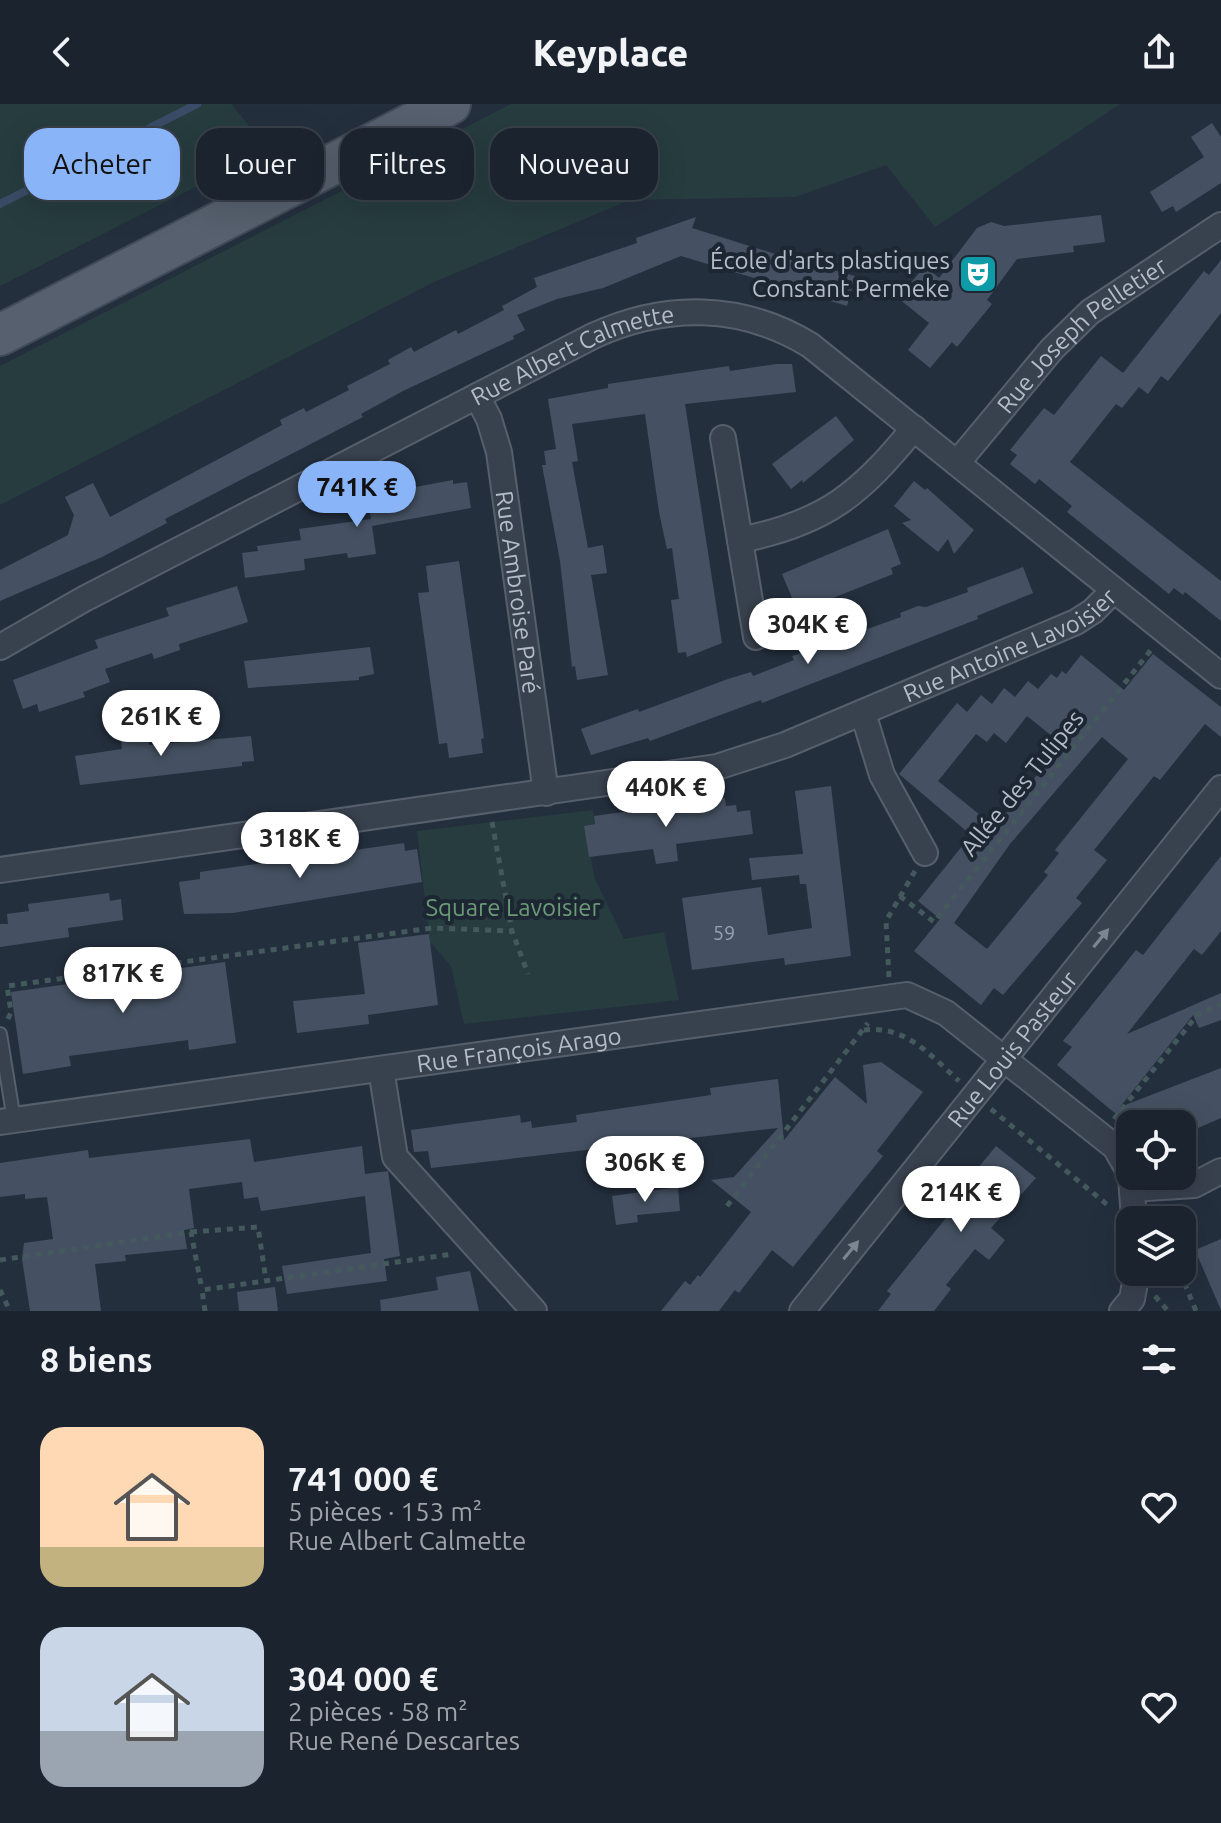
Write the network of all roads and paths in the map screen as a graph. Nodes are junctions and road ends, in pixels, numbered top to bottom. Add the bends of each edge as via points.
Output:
1 (398, 104) edge
2 (450, 104) edge
3 (1221, 226) edge
4 (0, 309) edge
5 (0, 335) edge
6 (477, 396) junction
7 (914, 428) junction
8 (723, 438) dead end
9 (957, 463) junction
10 (740, 540) junction
11 (1113, 591) junction
12 (1165, 633) junction
13 (756, 637) dead end
14 (0, 647) edge
15 (1221, 676) edge
16 (863, 713) junction
17 (1221, 788) edge
18 (546, 793) junction
19 (489, 801) junction
20 (925, 853) joint
21 (0, 870) edge
22 (900, 896) junction
23 (512, 931) junction
24 (528, 974) dead end
25 (890, 995) junction
26 (1221, 1004) edge
27 (863, 1030) junction
28 (0, 1034) edge
29 (1004, 1059) junction
30 (381, 1069) junction
31 (962, 1083) dead end
32 (991, 1108) dead end
33 (7, 1121) edge
34 (1108, 1126) dead end
35 (1116, 1149) edge
36 (1221, 1171) edge
37 (1196, 1184) edge
38 (727, 1206) dead end
39 (1116, 1210) edge
40 (191, 1232) junction
41 (479, 1251) junction
42 (0, 1260) edge
43 (266, 1280) junction
44 (1134, 1286) edge
45 (1186, 1286) edge
46 (0, 1290) edge
47 (202, 1290) junction
48 (10, 1311) edge
49 (205, 1311) edge
50 (534, 1311) edge
51 (802, 1311) edge
52 (1122, 1311) edge
53 (1196, 1311) edge

1 - 4 main road
2 - 5 main road
3 - 9 street, Rue Joseph Pelletier via 1090,312 1052,349
6 - 7 street, Rue Albert Calmette via 627,322 664,313 712,312 746,317 796,336
6 - 14 street, Rue Albert Calmette
6 - 18 street, Rue Ambroise Paré via 499,452
7 - 9 street, Rue Albert Calmette
7 - 10 street via 857,491 805,523
8 - 10 street
9 - 11 street, Rue Albert Calmette
10 - 13 street
11 - 12 street, Rue Antoine Lavoisier
11 - 16 street, Rue Antoine Lavoisier via 1076,622
12 - 15 street, Rue Antoine Lavoisier
12 - 22 path, Allée des Tulipes via 934,922
16 - 18 street, Rue Antoine Lavoisier via 717,767
16 - 20 street via 882,775
29 -> 17 street, Rue Louis Pasteur
18 - 19 street, Rue Antoine Lavoisier
19 - 21 street, Rue Antoine Lavoisier
19 - 23 path
20 - 22 path
22 - 25 path via 886,921
23 - 24 path
23 - 28 path via 432,928 7,986 11,1012
25 - 27 path
25 - 29 street, Rue François Arago via 907,995 935,1006
25 - 30 street, Rue François Arago
26 - 34 path via 1198,1014
27 - 31 path via 904,1034
27 - 38 path
28 - 33 lane, Rue François Arago
29 - 35 street, Rue François Arago
51 -> 29 street, Rue Louis Pasteur
30 - 33 street, Rue François Arago
30 - 41 street via 395,1157
32 - 39 path
36 - 37 street
40 - 42 path
40 - 43 path via 258,1227
40 - 47 path
41 - 43 path
41 - 50 street
43 - 47 path
44 - 52 street
45 - 53 path
46 - 48 path
47 - 49 path

